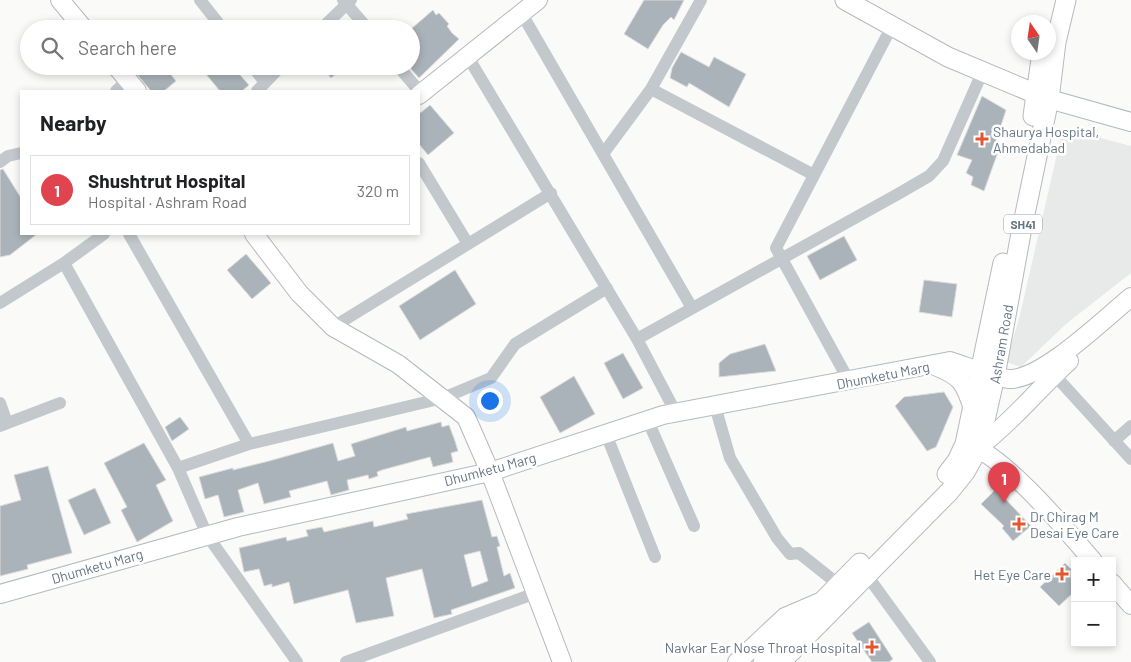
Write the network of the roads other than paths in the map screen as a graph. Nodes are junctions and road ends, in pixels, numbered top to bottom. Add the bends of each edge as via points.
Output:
1 (60, 0) edge
2 (200, 0) edge
3 (538, 0) edge
4 (701, 0) edge
5 (845, 0) edge
6 (866, 0) edge
7 (1054, 0) edge
8 (1066, 0) edge
9 (347, 1) edge
10 (522, 14) junction
11 (1051, 15) edge
12 (77, 20) edge
13 (216, 20) edge
14 (329, 20) edge
15 (361, 20) edge
16 (892, 26) junction
17 (468, 57) junction
18 (1042, 60) edge
19 (982, 73) junction
20 (120, 75) edge
21 (256, 75) edge
22 (272, 75) edge
23 (405, 75) edge
24 (261, 87) edge
25 (127, 88) edge
26 (651, 89) junction
27 (417, 90) edge
28 (1043, 91) junction
29 (420, 94) edge
30 (1131, 111) edge
31 (1131, 122) edge
32 (20, 153) edge
33 (603, 154) junction
34 (0, 162) edge
35 (420, 165) edge
36 (814, 175) junction
37 (551, 194) junction
38 (103, 235) edge
39 (130, 235) edge
40 (255, 235) edge
41 (468, 244) junction
42 (781, 257) junction
43 (64, 263) junction
44 (607, 288) junction
45 (1131, 297) edge
46 (0, 303) edge
47 (692, 308) junction
48 (1131, 312) edge
49 (333, 327) junction
50 (637, 339) junction
51 (932, 365) junction
52 (1050, 370) junction
53 (989, 373) junction
54 (849, 381) junction
55 (443, 398) junction
56 (60, 403) dead end
57 (0, 404) edge
58 (715, 406) junction
59 (973, 409) junction
60 (676, 413) junction
61 (648, 421) junction
62 (4, 424) edge
63 (1131, 426) edge
64 (606, 434) junction
65 (1114, 441) junction
66 (250, 444) junction
67 (972, 446) junction
68 (1131, 459) edge
69 (178, 468) junction
70 (490, 472) junction
71 (694, 526) dead end
72 (206, 536) junction
73 (655, 557) dead end
74 (1089, 557) edge
75 (866, 574) junction
76 (838, 584) junction
77 (1116, 588) edge
78 (536, 593) junction
79 (0, 594) edge
80 (820, 602) junction
81 (1131, 605) edge
82 (806, 631) junction
83 (297, 662) edge
84 (346, 662) edge
85 (562, 662) edge
86 (737, 662) edge
87 (763, 662) edge
88 (781, 662) edge
89 (793, 662) edge
90 (930, 662) edge

1 - 12 street
2 - 13 street
3 - 10 street
4 - 26 street
5 - 16 main road
6 - 28 main road via 952,48
7 - 11 main road
8 - 28 main road, Ashram Road
9 - 14 street
9 - 15 street
10 - 17 street
10 - 33 street
16 - 19 main road
16 - 36 street
17 - 29 street
17 - 37 street
18 - 28 main road, Ashram Road
19 - 28 main road
19 - 42 street via 937,170
20 - 25 street
21 - 24 street
22 - 24 street
23 - 27 street
26 - 33 street
26 - 36 street
28 - 30 street via 1072,95
28 - 31 street
28 - 53 main road, Ashram Road
32 - 34 street
33 - 47 street
35 - 41 street
36 - 42 street via 776,248
37 - 41 street
37 - 44 street
38 - 43 street
39 - 66 street
40 - 49 street via 299,293
41 - 49 street
42 - 47 street
42 - 54 street
43 - 46 street
43 - 69 street
44 - 50 street
44 - 55 street via 515,344 491,378
45 - 52 street
47 - 50 street
48 - 52 street
49 - 55 street via 398,364
50 - 60 street
51 - 53 street, Dhumketu Marg via 950,361
51 - 54 street, Dhumketu Marg
51 - 59 street via 952,373 965,385
52 - 53 street, Dhumketu Marg via 1010,379
52 - 65 street
52 - 67 street via 996,434
53 - 59 main road, Ashram Road
53 - 67 main road, Ashram Road
54 - 58 street, Dhumketu Marg
55 - 66 street
55 - 70 street via 466,417
56 - 62 street
57 - 62 street
58 - 60 street, Dhumketu Marg
58 - 76 street via 730,458 777,538 790,554 799,553
59 - 67 main road, Ashram Road
60 - 61 street, Dhumketu Marg
61 - 64 street, Dhumketu Marg
61 - 71 street
63 - 65 street
64 - 70 street, Dhumketu Marg
64 - 73 street
65 - 68 street
66 - 69 street
67 - 74 street via 1013,474
67 - 75 main road, Ashram Road via 965,472 949,492
67 - 76 main road, Ashram Road via 940,484
69 - 72 street
70 - 72 street, Dhumketu Marg
70 - 78 street
72 - 79 street, Dhumketu Marg
72 - 83 street
75 - 82 main road, Ashram Road
75 - 90 street
76 - 80 main road, Ashram Road
77 - 81 street
78 - 84 street
78 - 85 street
80 - 82 main road, Ashram Road
80 - 86 street via 785,616
82 - 87 main road
82 - 88 main road
82 - 89 street via 804,651

